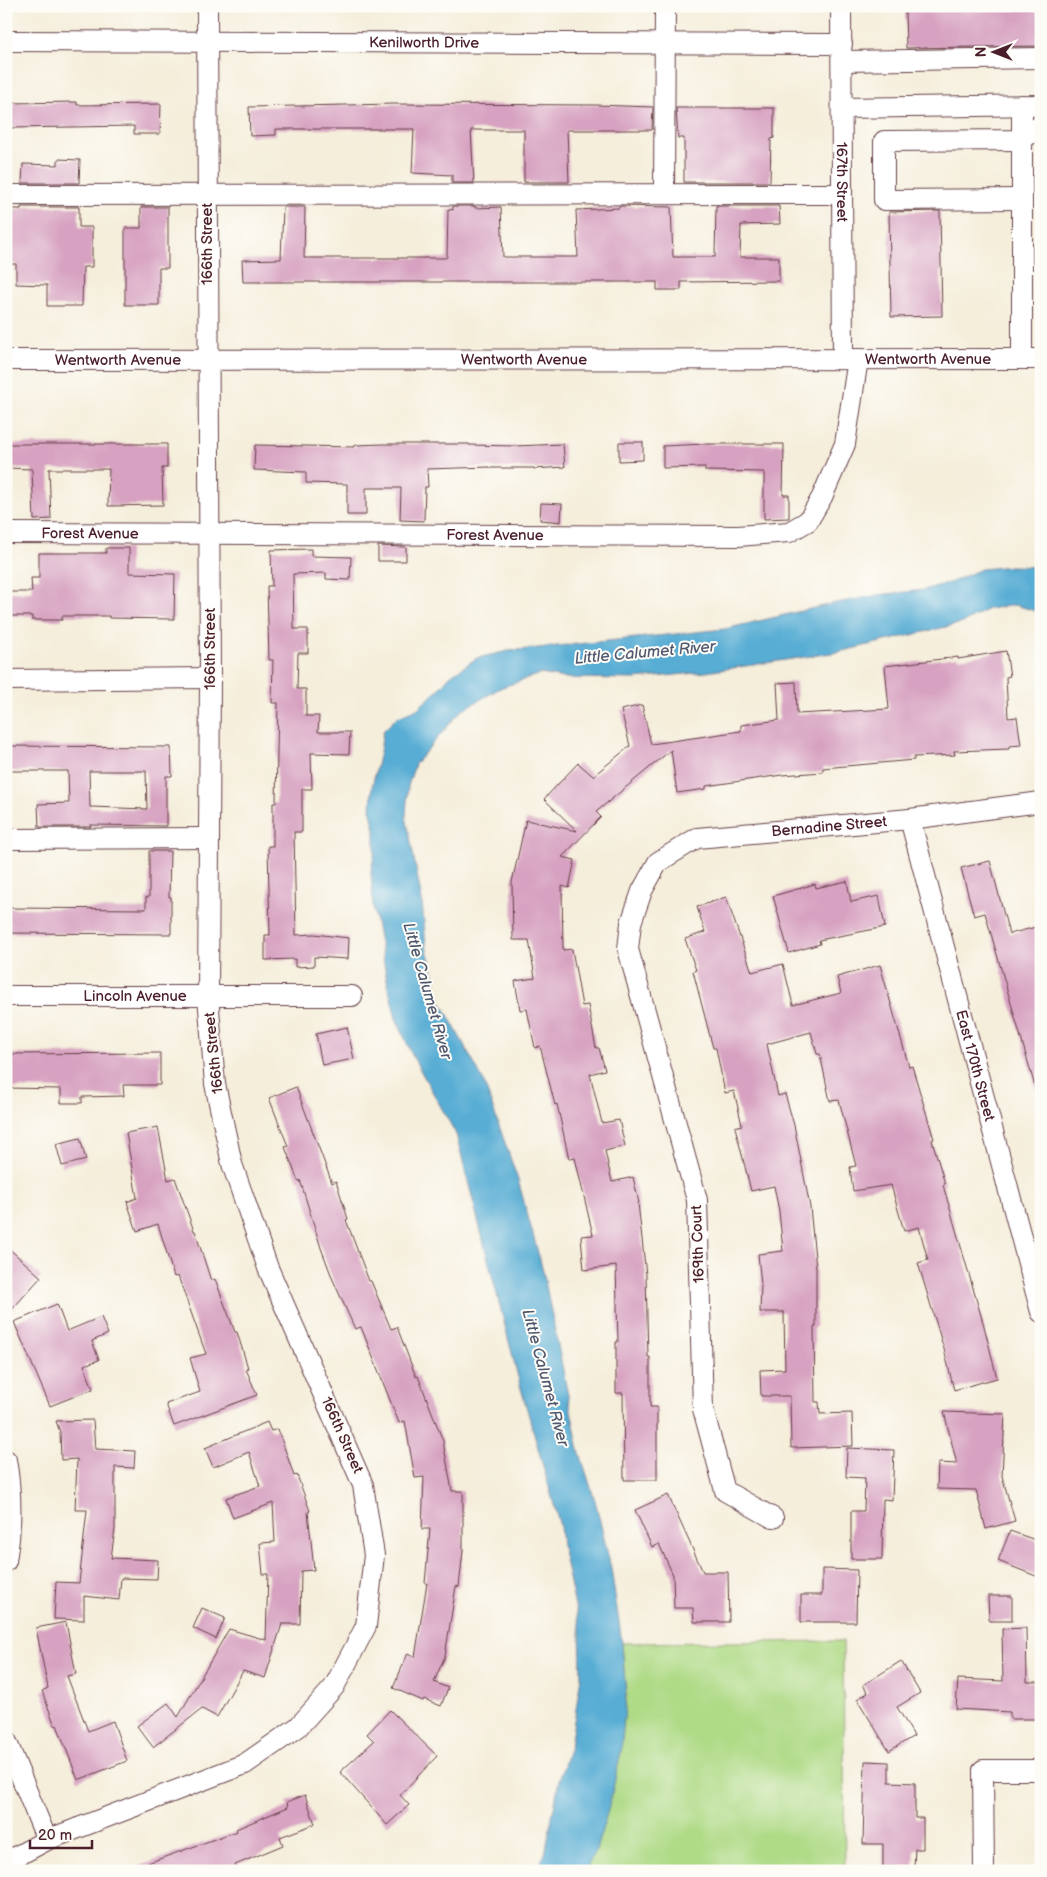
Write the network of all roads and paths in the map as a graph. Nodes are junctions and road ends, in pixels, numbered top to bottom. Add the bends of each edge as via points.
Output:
1 (207, 6) edge
2 (664, 6) edge
3 (841, 6) edge
4 (6, 41) edge
5 (207, 41) junction
6 (665, 43) junction
7 (842, 52) junction
8 (1040, 58) edge
9 (1031, 105) edge
10 (884, 107) junction
11 (842, 108) junction
12 (1041, 125) edge
13 (1022, 140) junction
14 (884, 141) junction
15 (664, 194) junction
16 (842, 194) junction
17 (6, 195) edge
18 (207, 196) junction
19 (1022, 199) junction
20 (207, 359) junction
21 (851, 359) junction
22 (1032, 359) edge
23 (6, 360) edge
24 (6, 533) edge
25 (209, 533) junction
26 (210, 678) junction
27 (6, 680) edge
28 (1041, 802) edge
29 (910, 818) junction
30 (209, 838) junction
31 (6, 839) edge
32 (642, 891) joint
33 (6, 996) edge
34 (208, 996) junction
35 (352, 996) dead end
36 (1041, 1312) edge
37 (6, 1460) edge
38 (773, 1518) dead end
39 (6, 1561) edge
40 (6, 1740) edge
41 (1041, 1770) edge
42 (47, 1840) junction
43 (6, 1862) edge
44 (984, 1871) edge

1 - 5 street, 166th Street
2 - 6 street
3 - 7 street, 167th Street
4 - 5 street, Kenilworth Drive
5 - 6 street, Kenilworth Drive
5 - 18 street, 166th Street
6 - 7 street, Kenilworth Drive
6 - 15 street
7 - 8 street, Kenilworth Drive
7 - 11 street, 167th Street
9 - 10 street
9 - 13 street
10 - 11 street
10 - 14 street
11 - 16 street, 167th Street
12 - 13 street
13 - 14 street
13 - 19 street
14 - 19 street via 884,200
15 - 16 street
15 - 18 street
16 - 21 street, 167th Street
17 - 18 street
18 - 20 street, 166th Street
19 - 22 street
20 - 21 street, Wentworth Avenue
20 - 23 street, Wentworth Avenue
20 - 25 street, 166th Street
21 - 22 street, Wentworth Avenue
21 - 25 street, Forest Avenue via 845,444 808,521 789,532 738,536
24 - 25 street, Forest Avenue
25 - 26 street, 166th Street
26 - 27 street
26 - 30 street, 166th Street
28 - 29 street, Bernadine Street
29 - 32 street, Bernadine Street via 697,838 658,862
29 - 36 street, East 170th Street
30 - 31 street
30 - 34 street, 166th Street
32 - 38 street, 169th Court via 631,923 628,949 697,1200 703,1409 725,1491
33 - 34 street, Lincoln Avenue
34 - 35 street, Lincoln Avenue
34 - 42 street, 166th Street via 215,1084 232,1164 268,1268 363,1485 374,1555 366,1626 334,1687 298,1727 245,1764
37 - 39 street via 11,1521
40 - 42 street
41 - 44 street via 983,1770
42 - 43 street, 166th Street

